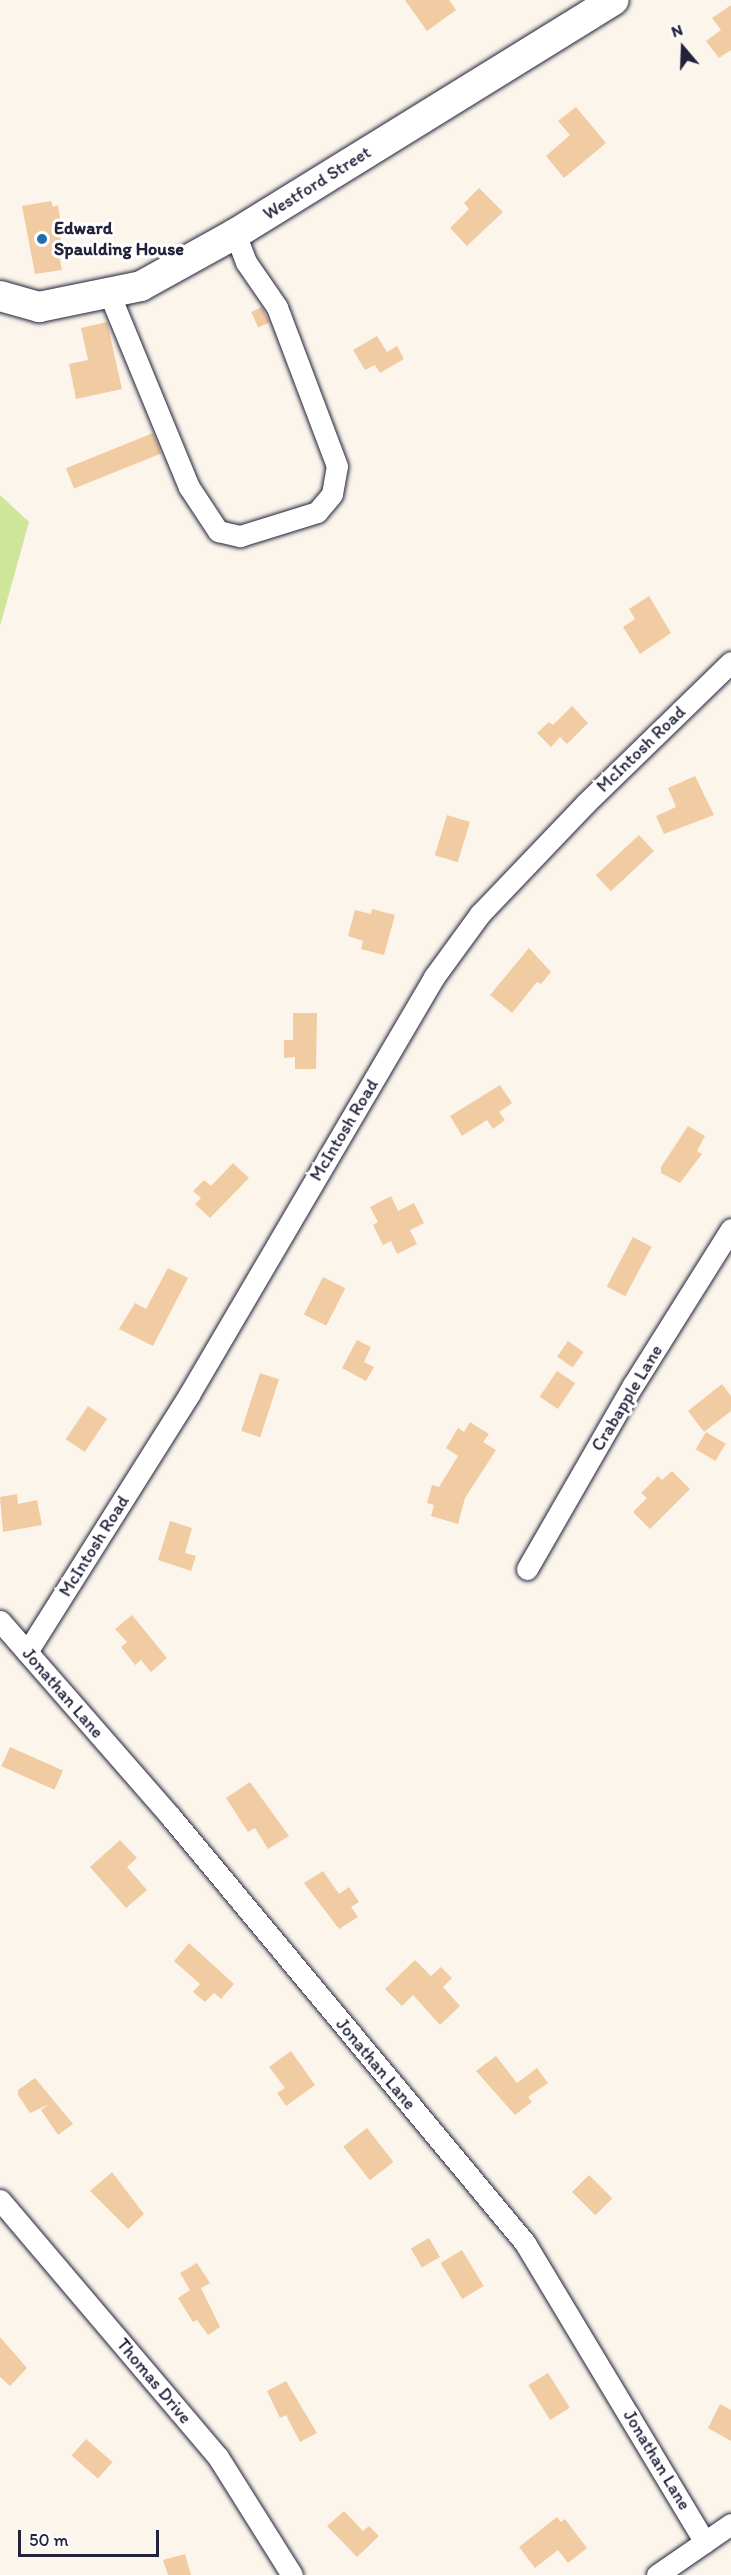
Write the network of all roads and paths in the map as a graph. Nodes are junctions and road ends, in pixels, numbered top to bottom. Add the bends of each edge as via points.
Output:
1 (614, 0) edge
2 (235, 234) junction
3 (109, 293) junction
4 (0, 296) edge
5 (731, 662) edge
6 (731, 1229) edge
7 (527, 1569) dead end
8 (0, 1621) edge
9 (27, 1652) junction
10 (0, 2200) edge
11 (731, 2524) edge
12 (705, 2542) junction
13 (292, 2575) edge
14 (657, 2575) edge

1 - 2 main road, Westford Street
2 - 3 main road, Westford Street via 141,286
2 - 3 street via 246,262 277,307 337,466 332,494 317,512 240,536 218,531 189,487
3 - 4 main road, Westford Street via 39,307
5 - 9 street, McIntosh Road via 586,803 480,914 434,977 190,1393
6 - 7 street, Crabapple Lane via 628,1394
8 - 9 street, Jonathan Lane
9 - 12 street, Jonathan Lane via 171,1816 525,2243
10 - 13 street, Thomas Drive via 218,2457
11 - 12 street
12 - 14 street

